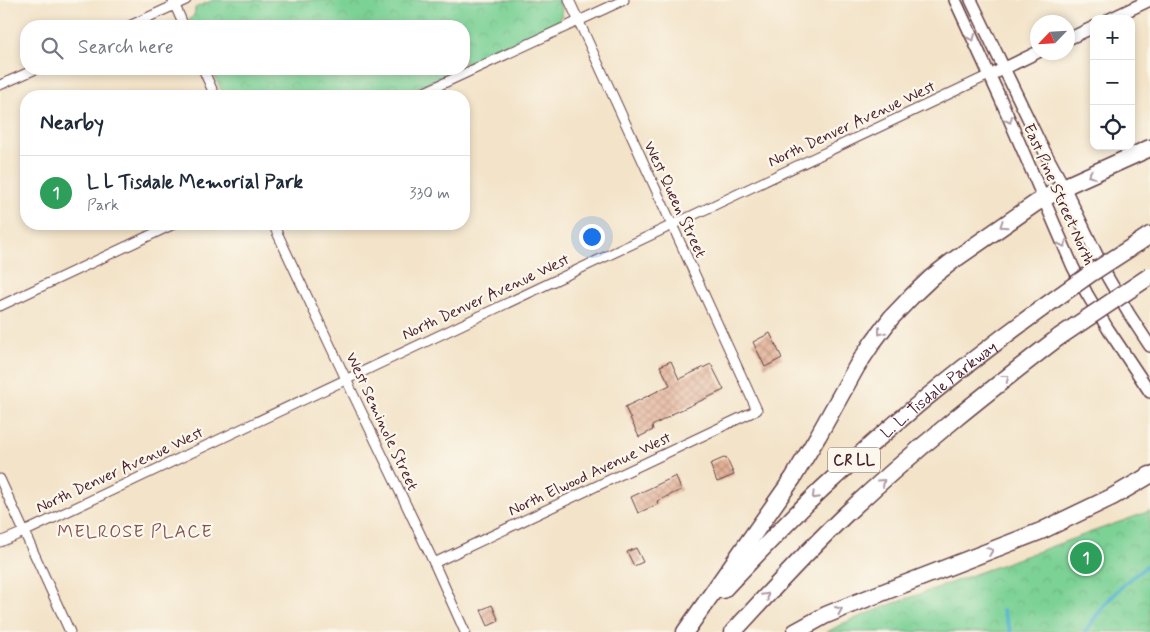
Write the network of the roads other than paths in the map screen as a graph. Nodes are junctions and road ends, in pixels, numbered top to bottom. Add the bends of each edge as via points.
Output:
1 (186, 0) edge
2 (569, 0) edge
3 (624, 0) edge
4 (955, 0) edge
5 (971, 0) edge
6 (1150, 0) edge
7 (173, 3) edge
8 (1118, 15) edge
9 (140, 20) edge
10 (181, 20) edge
11 (579, 21) junction
12 (1090, 28) edge
13 (1075, 36) edge
14 (1030, 56) edge
15 (1003, 69) junction
16 (470, 71) edge
17 (22, 75) edge
18 (206, 75) edge
19 (462, 75) edge
20 (989, 75) junction
21 (0, 85) edge
22 (213, 90) edge
23 (429, 90) edge
24 (1150, 148) edge
25 (1064, 187) junction
26 (1044, 199) junction
27 (672, 226) junction
28 (161, 230) edge
29 (276, 230) edge
30 (1144, 239) edge
31 (1150, 276) edge
32 (0, 306) edge
33 (1150, 346) edge
34 (346, 379) junction
35 (1150, 392) edge
36 (757, 410) joint
37 (1150, 475) edge
38 (0, 479) edge
39 (1150, 487) edge
40 (1112, 497) junction
41 (24, 532) junction
42 (0, 542) edge
43 (434, 563) junction
44 (70, 632) edge
45 (465, 632) edge
46 (685, 632) edge
47 (733, 632) edge
48 (795, 632) edge

1 - 7 street
2 - 11 street, West Queen Street
3 - 11 street
4 -> 20 street, East Pine Street North
5 - 15 street, East Pine Street North
6 - 8 street
7 - 9 street
7 - 10 street
11 - 16 street
11 - 27 street, West Queen Street
12 - 13 street
14 - 15 street, North Denver Avenue West
15 - 20 street, North Denver Avenue West
15 - 25 street, East Pine Street North
17 - 21 street
18 - 22 street
19 - 23 street
20 -> 26 street, East Pine Street North
20 - 27 street, North Denver Avenue West
24 -> 25 highway
25 - 26 highway
25 - 33 street, East Pine Street North via 1108,278
26 -> 35 street, East Pine Street North via 1087,294
26 -> 46 highway via 939,271 891,318 857,366 793,478
27 - 34 street, North Denver Avenue West
27 - 36 street, West Queen Street
28 - 32 street
29 - 34 street, West Seminole Street
30 -> 46 highway, L. L. Tisdale Parkway / CR LL, bridge via 1041,308 947,380 858,456 763,548
47 -> 31 highway, L. L. Tisdale Parkway / CR LL, bridge via 846,514 922,446 1059,337
34 - 41 street, North Denver Avenue West
34 - 43 street, West Seminole Street
36 - 43 street, North Elwood Avenue West
37 - 40 highway
38 - 41 street
39 - 40 highway
48 -> 40 highway via 858,602 1041,531
41 - 42 street, North Denver Avenue West
41 - 44 street
43 - 45 street, West Seminole Street

